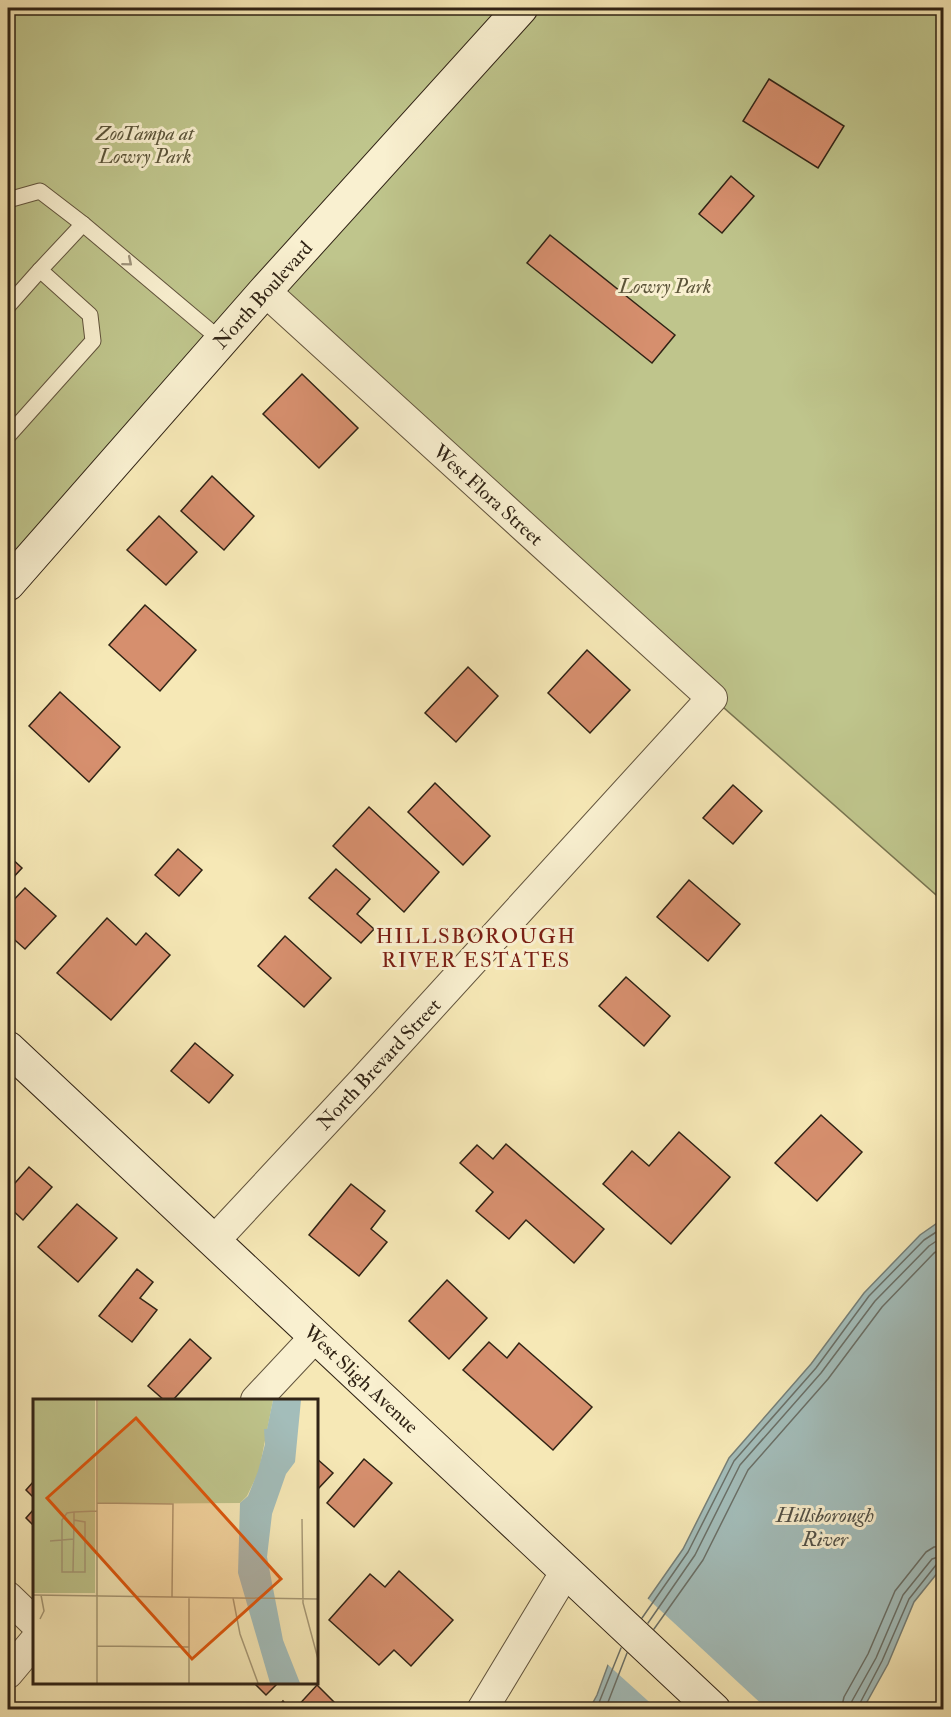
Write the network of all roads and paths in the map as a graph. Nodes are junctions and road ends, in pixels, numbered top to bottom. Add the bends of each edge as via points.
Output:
1 (521, 8) edge
2 (8, 200) edge
3 (83, 224) junction
4 (40, 270) junction
5 (265, 291) junction
6 (8, 306) edge
7 (222, 341) junction
8 (8, 436) edge
9 (8, 584) edge
10 (712, 698) joint
11 (8, 1048) edge
12 (214, 1241) junction
13 (315, 1336) junction
14 (258, 1399) edge
15 (574, 1579) junction
16 (8, 1597) edge
17 (33, 1621) edge
18 (33, 1643) edge
19 (8, 1673) edge
20 (482, 1710) edge
21 (714, 1710) edge

1 - 5 main road, North Boulevard
2 - 3 lane via 40,191
3 - 4 lane
3 -> 7 lane
4 - 6 lane
4 - 8 lane via 90,315 93,341
5 - 7 main road, North Boulevard
5 - 10 street, West Flora Street
7 - 9 main road, North Boulevard
10 - 12 street, North Brevard Street
11 - 12 main road, West Sligh Avenue
12 - 13 main road, West Sligh Avenue
13 - 14 street
13 - 15 main road, West Sligh Avenue
15 - 20 street
15 - 21 main road, West Sligh Avenue
16 - 17 street
18 - 19 street

